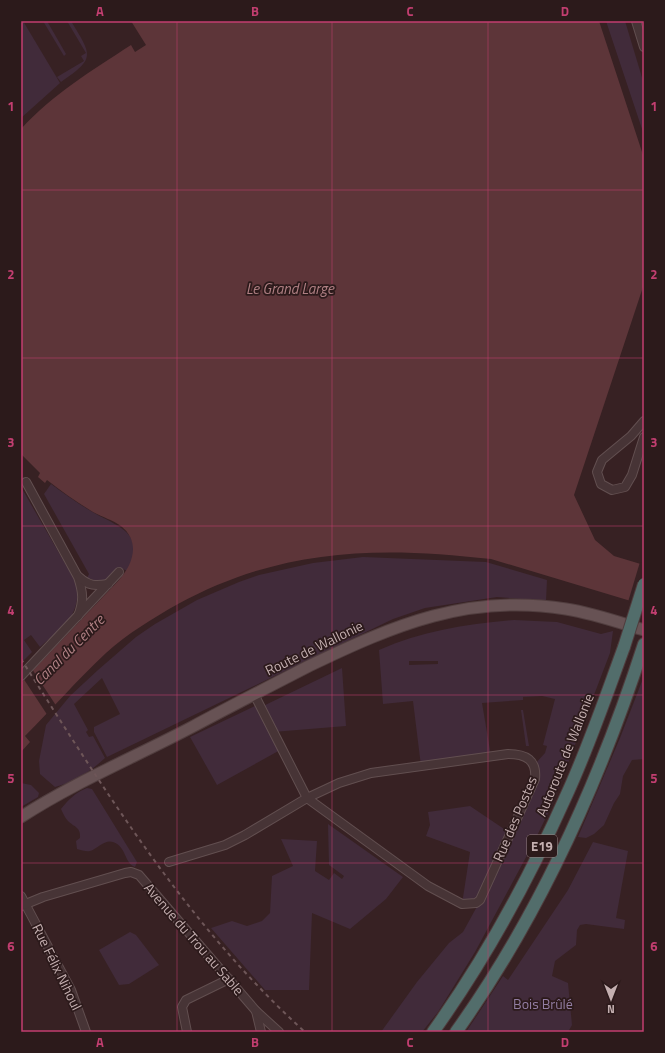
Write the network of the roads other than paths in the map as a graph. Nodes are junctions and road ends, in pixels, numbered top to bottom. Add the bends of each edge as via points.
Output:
1 (636, 21) edge
2 (644, 47) edge
3 (644, 421) edge
4 (644, 437) edge
5 (26, 482) dead end
6 (119, 572) dead end
7 (78, 577) junction
8 (108, 584) junction
9 (644, 584) edge
10 (78, 616) junction
11 (644, 630) edge
12 (643, 648) edge
13 (21, 676) edge
14 (254, 694) junction
15 (307, 798) junction
16 (21, 817) edge
17 (169, 862) dead end
18 (22, 902) edge
19 (230, 979) junction
20 (256, 1012) junction
21 (86, 1032) edge
22 (187, 1032) edge
23 (262, 1032) edge
24 (279, 1032) edge
25 (434, 1032) edge
26 (456, 1032) edge

1 - 2 street
3 - 4 street via 631,436 602,460 597,472 601,484 612,490 625,487 632,475
5 - 7 street
6 - 8 street
7 - 8 street via 96,586
7 - 10 street via 83,591 83,603
8 - 10 street
9 - 25 highway, Autoroute de Wallonie / E19, bridge via 624,647 567,794 532,867 493,939
10 - 13 street
11 - 14 main road, Route de Wallonie via 592,614 564,609 509,605 459,610 432,615 379,633
12 - 26 highway, E19 via 583,804 548,876 509,949
14 - 15 street, Rue des Postes
14 - 16 main road, Route de Wallonie via 83,782
15 - 15 street, Rue des Postes via 428,886 458,903 471,904 480,900 535,779 536,771 530,759 508,754 371,773
15 - 17 street, Rue des Postes via 225,845
18 - 19 street, Avenue du Trou au Sable via 131,872 139,875 193,940
18 - 21 street, Rue Félix Nihoul via 71,990
19 - 20 street, Avenue du Trou au Sable
19 - 22 street via 186,1000 182,1007
20 - 23 street, Avenue du Trou au Sable
20 - 24 street

